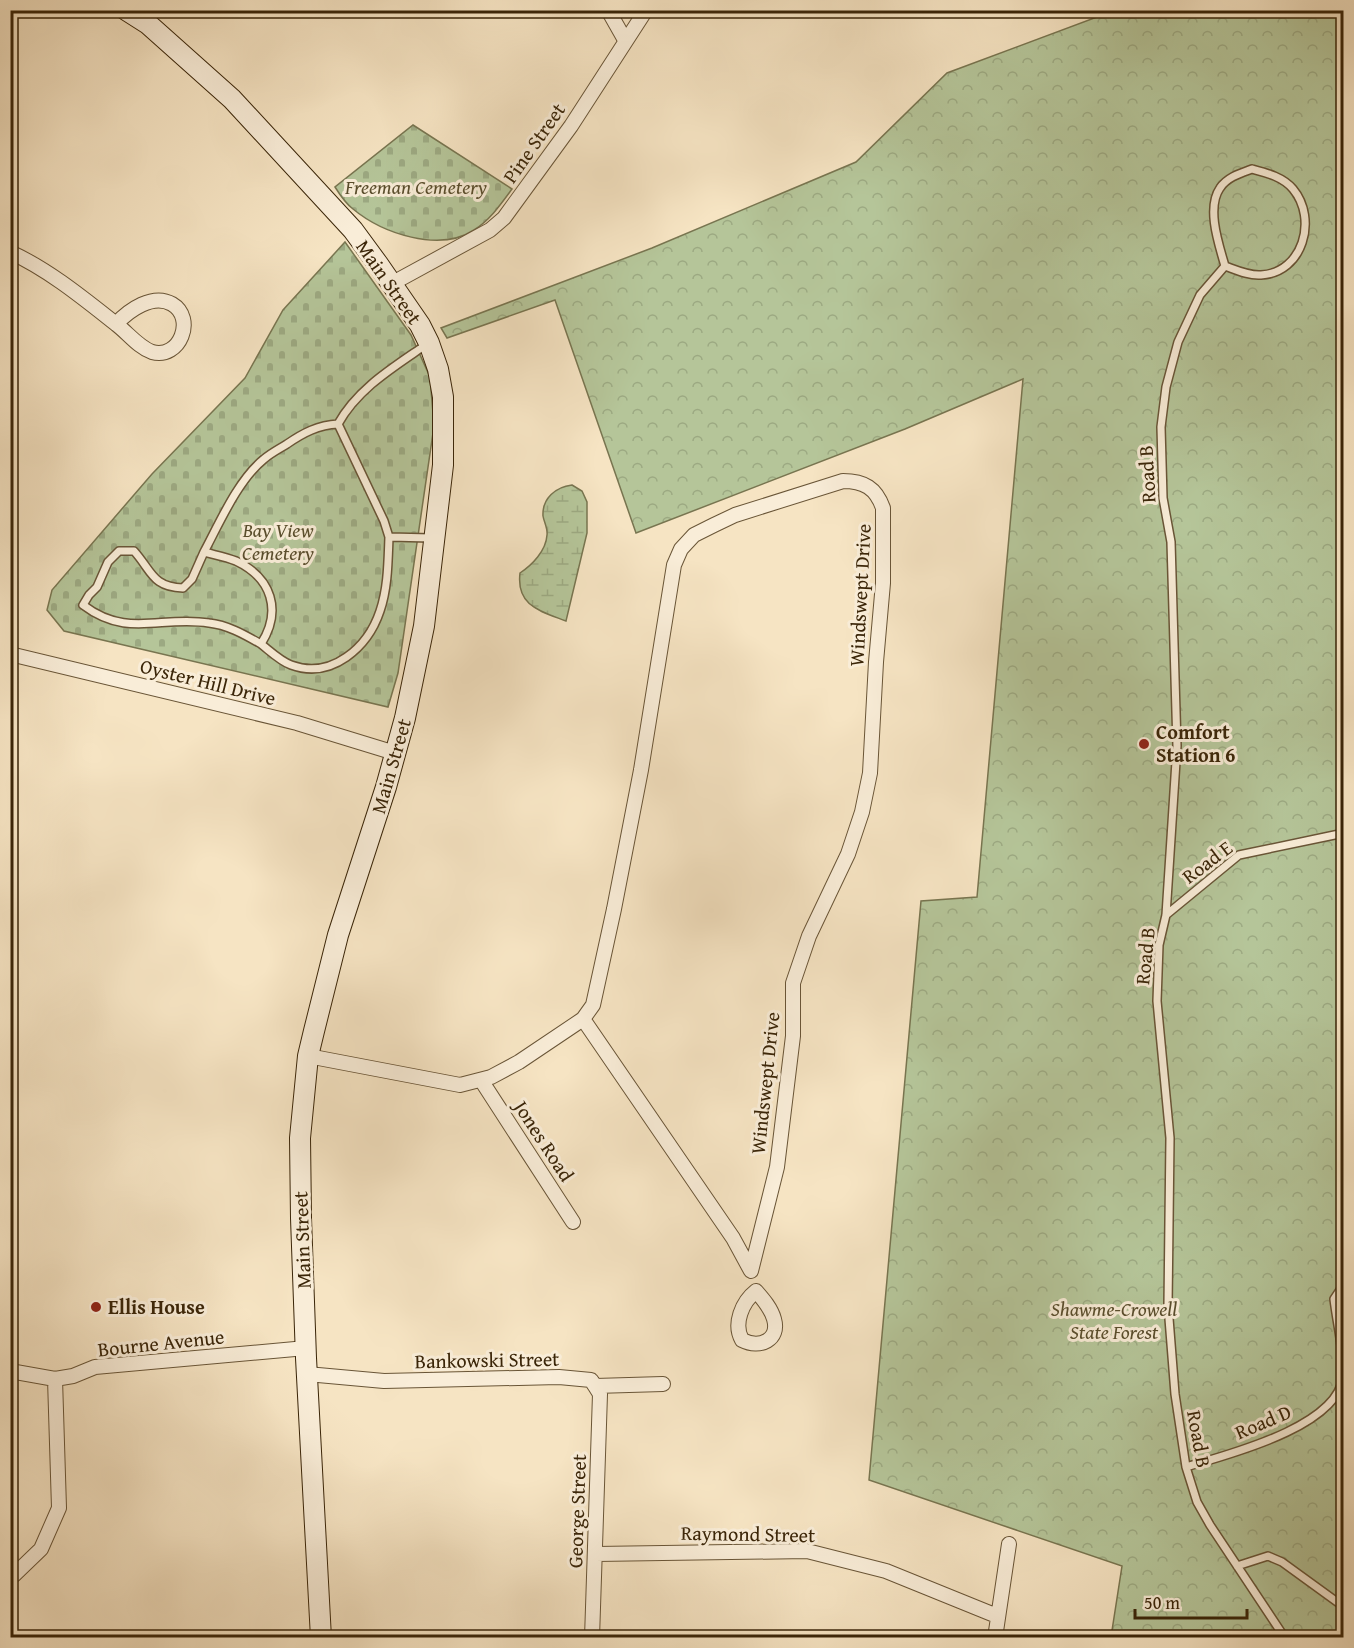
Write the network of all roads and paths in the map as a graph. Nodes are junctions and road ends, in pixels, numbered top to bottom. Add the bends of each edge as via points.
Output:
1 (126, 10) edge
2 (608, 10) edge
3 (646, 10) edge
4 (625, 40) junction
5 (10, 252) edge
6 (1225, 266) junction
7 (391, 284) junction
8 (116, 324) junction
9 (429, 343) junction
10 (338, 424) junction
11 (389, 537) junction
12 (434, 538) junction
13 (204, 552) junction
14 (261, 644) junction
15 (10, 654) edge
16 (395, 753) junction
17 (1344, 833) edge
18 (1166, 915) junction
19 (583, 1019) junction
20 (308, 1056) junction
21 (481, 1080) junction
22 (573, 1222) dead end
23 (752, 1271) junction
24 (1344, 1284) edge
25 (756, 1291) dead end
26 (306, 1348) junction
27 (10, 1371) edge
28 (307, 1374) junction
29 (55, 1379) junction
30 (663, 1384) dead end
31 (595, 1386) junction
32 (1186, 1467) junction
33 (1009, 1544) dead end
34 (596, 1554) junction
35 (1237, 1566) junction
36 (10, 1576) edge
37 (1344, 1607) edge
38 (997, 1616) junction
39 (321, 1638) edge
40 (592, 1638) edge
41 (995, 1638) edge
42 (1285, 1638) edge

1 - 7 main road, Main Street via 148,24 232,99 353,230
2 - 4 street
3 - 4 street, Pine Street
4 - 7 street, Pine Street via 571,126 504,218 490,230
5 - 8 street via 45,270
6 - 6 lane via 1260,276 1274,273 1298,254 1304,240 1305,219 1297,195 1281,179 1252,169 1232,177 1219,188 1214,206 1216,236
6 - 18 lane, Road B via 1200,295 1178,342 1161,427 1163,498 1172,542 1177,746
7 - 9 main road, Main Street
8 - 8 street via 140,306 156,300 173,305 184,327 178,344 171,350 154,352
9 - 10 lane via 360,393
9 - 12 main road, Main Street via 438,369 444,426
10 - 11 lane
10 - 13 lane via 321,425 264,459 249,474
11 - 12 lane
11 - 14 lane via 381,609 362,645 331,667 313,669 292,665
12 - 16 main road, Main Street via 424,626
13 - 14 lane via 235,561 264,582 271,596 272,614 269,631
13 - 14 lane via 192,579 183,588 158,582 134,551 119,551 108,562 97,587 83,605 116,622 145,626 210,623
15 - 16 street, Oyster Hill Drive via 297,723
16 - 20 main road, Main Street via 338,935
17 - 18 lane, Road E via 1239,855
18 - 32 lane, Road B via 1159,945 1156,1001 1170,1138 1168,1306
19 - 21 street via 519,1062
19 - 23 street, Windswept Drive
19 - 23 street, Windswept Drive via 593,1005 614,909 674,565 681,549 694,535 735,515 843,481 866,484 879,497 883,508 883,583 870,773 848,854 809,936 793,983 793,1036 777,1167
20 - 21 street via 460,1085
20 - 26 main road, Main Street via 300,1138
21 - 22 street, Jones Road
23 - 25 street, Windswept Drive
24 - 32 lane, Road D via 1334,1299 1343,1378 1335,1396 1316,1415 1286,1434
26 - 28 main road, Main Street
26 - 29 street, Bourne Avenue via 95,1367
27 - 29 street
28 - 31 street, Bankowski Street via 384,1381 559,1377 591,1380
28 - 39 main road, Main Street
29 - 36 street via 59,1508 41,1549
30 - 31 street, Bankowski Street
31 - 34 street, George Street via 600,1394
32 - 35 lane, Road B via 1197,1502
33 - 38 street
34 - 38 street, Raymond Street via 807,1551 886,1571
34 - 40 street, George Street
35 - 37 lane via 1268,1556
35 - 42 lane, Road B
38 - 41 street

